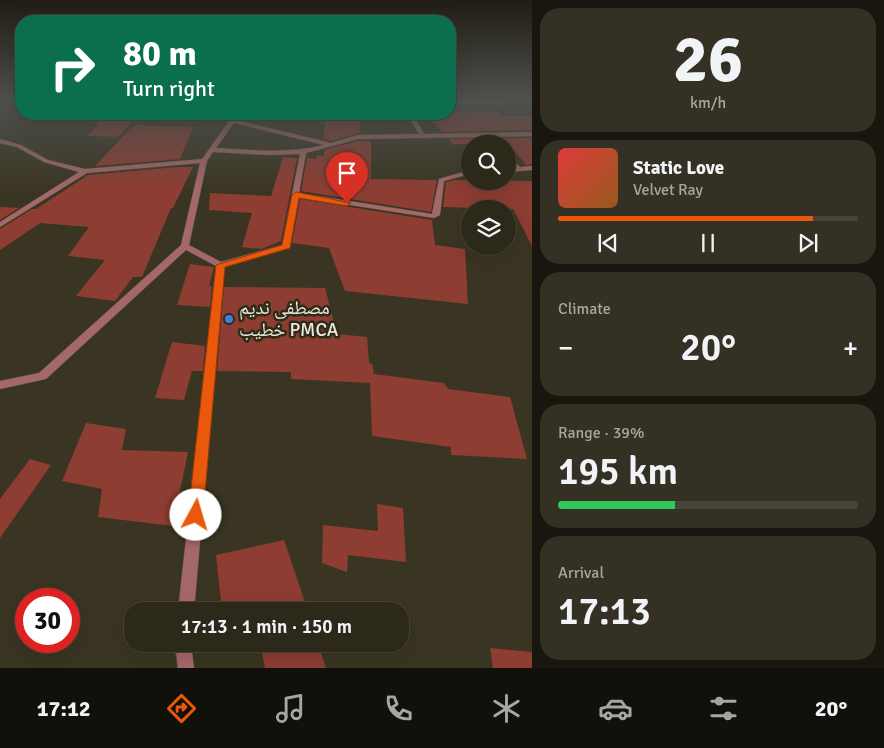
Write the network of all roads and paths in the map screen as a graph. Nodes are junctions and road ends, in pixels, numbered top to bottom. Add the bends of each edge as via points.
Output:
1 (226, 130) edge
2 (281, 130) edge
3 (419, 130) edge
4 (532, 134) edge
5 (422, 135) junction
6 (510, 135) edge
7 (461, 136) edge
8 (0, 141) edge
9 (332, 145) junction
10 (212, 150) junction
11 (303, 152) junction
12 (204, 161) junction
13 (532, 168) edge
14 (518, 169) edge
15 (85, 171) junction
16 (461, 174) edge
17 (296, 195) junction
18 (0, 225) edge
19 (185, 246) junction
20 (220, 265) junction
21 (0, 385) edge
22 (187, 602) edge
23 (184, 652) edge
24 (186, 668) edge

1 - 10 street
2 - 9 street
3 - 5 street
4 - 6 street
5 - 7 street
5 - 9 street via 358,137
8 - 15 street via 19,146 46,161
9 - 11 street
10 - 11 street via 268,154
10 - 12 street
11 - 17 street
12 - 15 street
12 - 19 street
13 - 14 street
15 - 18 street
16 - 17 street via 441,180 434,216
17 - 20 street via 286,246
19 - 20 street
19 - 21 street via 42,376
20 - 22 street
23 - 24 street

